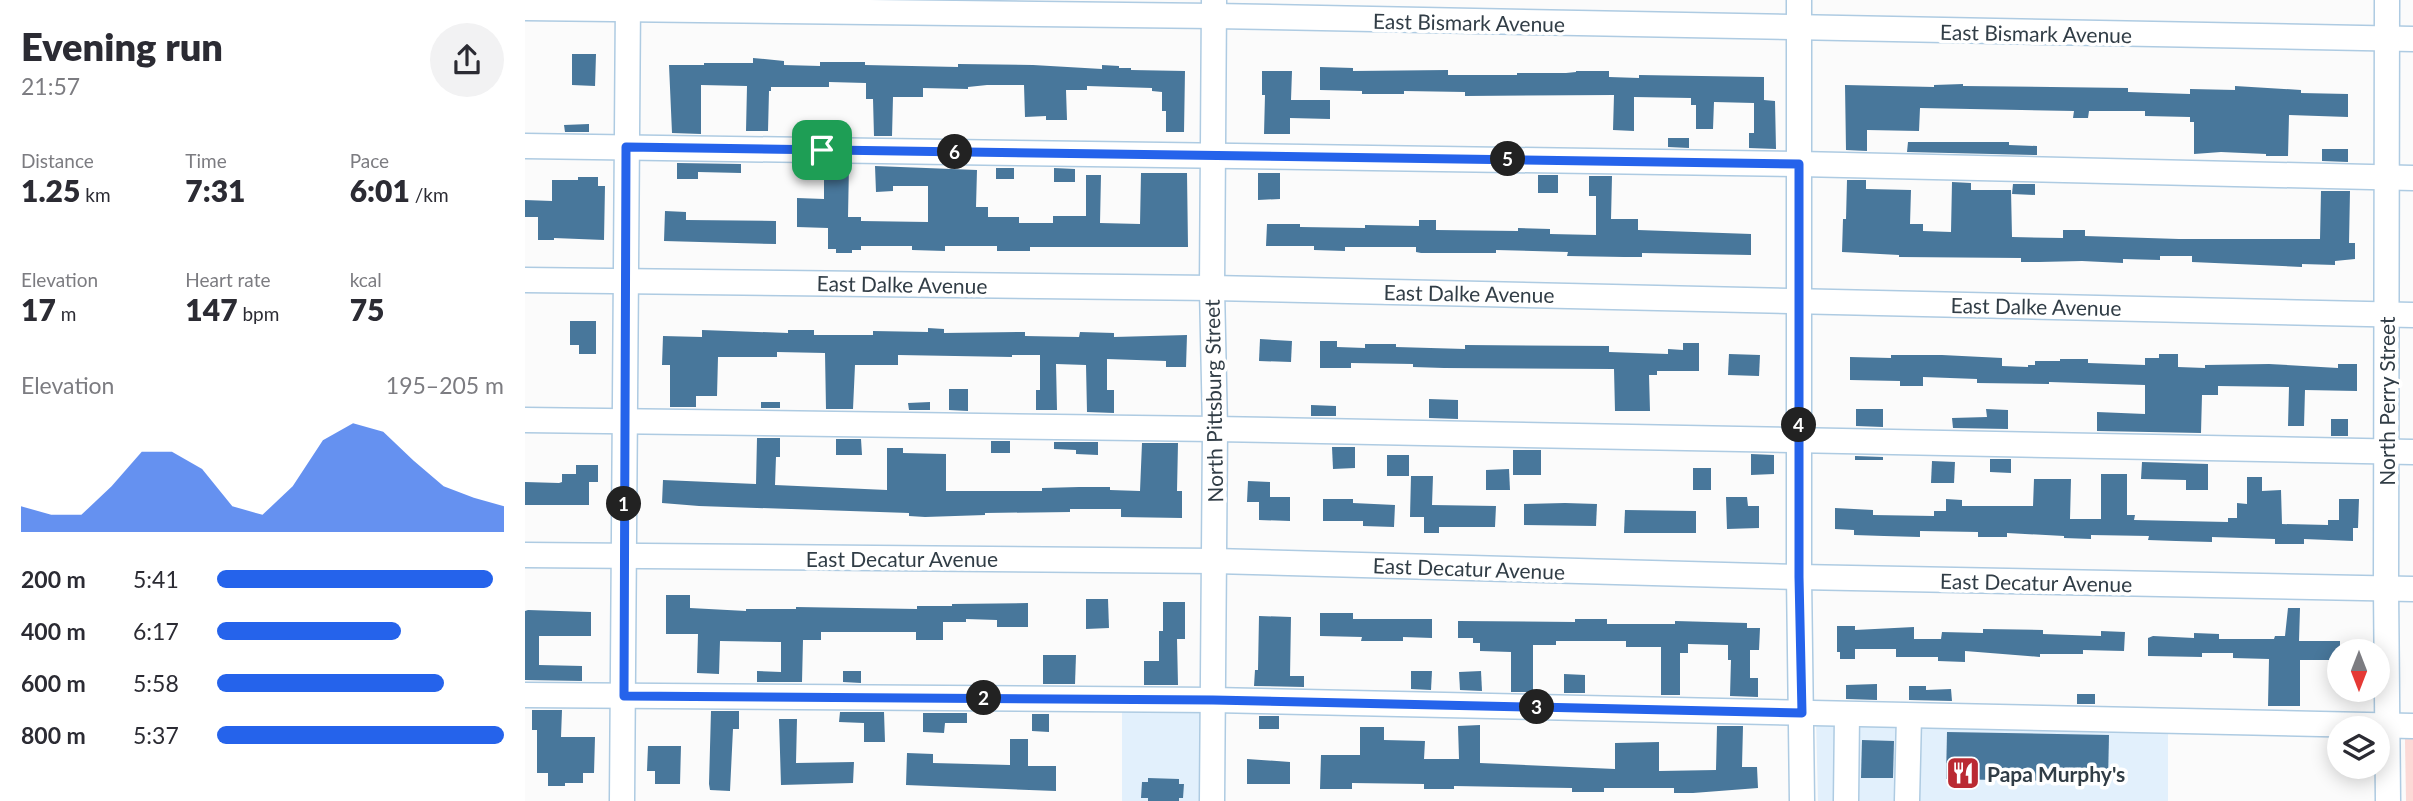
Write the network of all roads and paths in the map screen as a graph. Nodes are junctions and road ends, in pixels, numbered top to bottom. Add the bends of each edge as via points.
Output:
1 (1800, 0) edge
2 (2387, 0) edge
3 (628, 5) edge
4 (525, 8) edge
5 (1214, 8) edge
6 (1799, 29) junction
7 (2387, 39) junction
8 (2413, 39) edge
9 (525, 146) edge
10 (626, 147) junction
11 (1213, 155) junction
12 (1799, 164) junction
13 (2386, 178) junction
14 (2413, 178) edge
15 (525, 280) edge
16 (625, 281) junction
17 (1212, 288) junction
18 (1799, 300) junction
19 (2386, 314) junction
20 (2413, 314) edge
21 (525, 420) edge
22 (624, 421) junction
23 (1215, 429) junction
24 (1799, 439) junction
25 (2386, 452) junction
26 (2413, 452) edge
27 (525, 555) edge
28 (624, 556) junction
29 (1214, 561) junction
30 (1799, 577) junction
31 (2386, 589) junction
32 (2413, 589) edge
33 (525, 695) edge
34 (624, 696) junction
35 (1213, 700) junction
36 (1802, 713) junction
37 (1847, 715) junction
38 (1909, 716) junction
39 (2387, 716) edge
40 (2327, 725) edge
41 (2390, 726) edge
42 (2413, 726) edge
43 (2388, 779) edge
44 (622, 801) edge
45 (1212, 801) edge
46 (1802, 801) edge
47 (1846, 801) edge
48 (1907, 801) edge
49 (2388, 801) edge

1 - 6 street
2 - 7 street, North Perry Street
3 - 4 street, East Bismark Avenue
3 - 5 street, East Bismark Avenue
3 - 10 street
5 - 6 street, East Bismark Avenue
5 - 11 street, North Pittsburg Street
6 - 7 street, East Bismark Avenue
6 - 12 street
7 - 8 street, East Bismark Avenue
7 - 13 street, North Perry Street
9 - 10 street
10 - 11 street
10 - 16 street
11 - 12 street
11 - 17 street, North Pittsburg Street
12 - 13 street
12 - 18 street
13 - 14 street
13 - 19 street, North Perry Street
15 - 16 street, East Dalke Avenue
16 - 17 street, East Dalke Avenue
16 - 22 street
17 - 18 street, East Dalke Avenue
17 - 23 street, North Pittsburg Street
18 - 19 street, East Dalke Avenue
18 - 24 street
19 - 20 street, East Dalke Avenue
19 - 25 street, North Perry Street
21 - 22 street
22 - 23 street
22 - 28 street
23 - 24 street
23 - 29 street, North Pittsburg Street
24 - 25 street
24 - 30 street
25 - 26 street
25 - 31 street, North Perry Street
27 - 28 street, East Decatur Avenue
28 - 29 street, East Decatur Avenue
28 - 34 street
29 - 30 street, East Decatur Avenue
29 - 35 street, North Pittsburg Street
30 - 31 street, East Decatur Avenue
30 - 36 street
31 - 32 street, East Decatur Avenue
31 - 39 street, North Perry Street
33 - 34 street
34 - 35 street
34 - 44 street
35 - 36 street
35 - 45 street, North Pittsburg Street
36 - 37 street
36 - 46 street
37 - 38 street
37 - 47 street
38 - 40 street
38 - 48 street
41 - 42 street
43 - 49 street, North Perry Street

